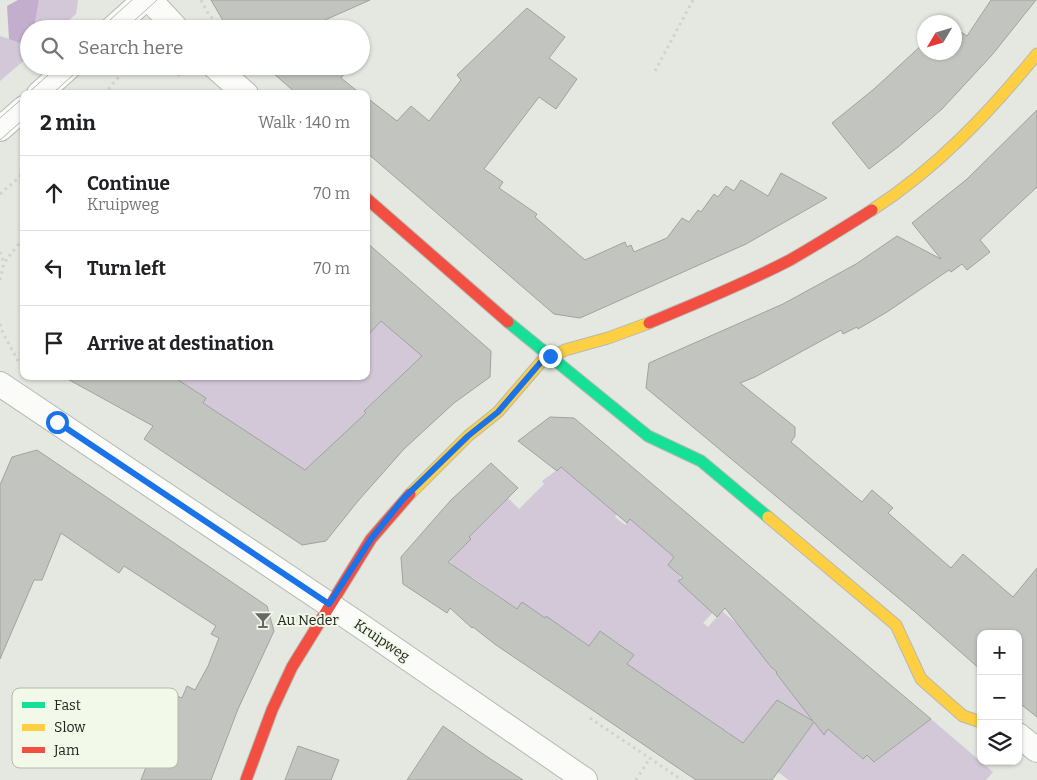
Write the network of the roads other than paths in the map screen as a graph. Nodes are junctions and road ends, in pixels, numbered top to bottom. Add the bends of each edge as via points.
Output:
1 (144, 0) edge
2 (150, 0) edge
3 (122, 20) edge
4 (169, 20) edge
5 (1037, 54) edge
6 (60, 75) edge
7 (224, 75) edge
8 (43, 90) edge
9 (241, 90) edge
10 (20, 112) edge
11 (0, 129) edge
12 (370, 201) edge
13 (550, 356) junction
14 (1, 387) edge
15 (329, 604) junction
16 (977, 721) edge
17 (1022, 738) edge
18 (1037, 750) edge
19 (246, 780) edge
20 (584, 780) edge

1 - 3 street
2 - 4 street
5 - 13 street via 1004,95 950,149 918,177 851,225 759,276 610,338
6 - 8 street
7 - 9 street
10 - 11 street
12 - 13 street
13 - 15 street via 541,362 498,412 468,436 404,498 371,539
13 - 16 street via 648,436 701,461 896,625 921,679 964,716
14 - 15 street, Kruipweg
15 - 19 street via 285,680
15 - 20 street, Kruipweg
17 - 18 street

